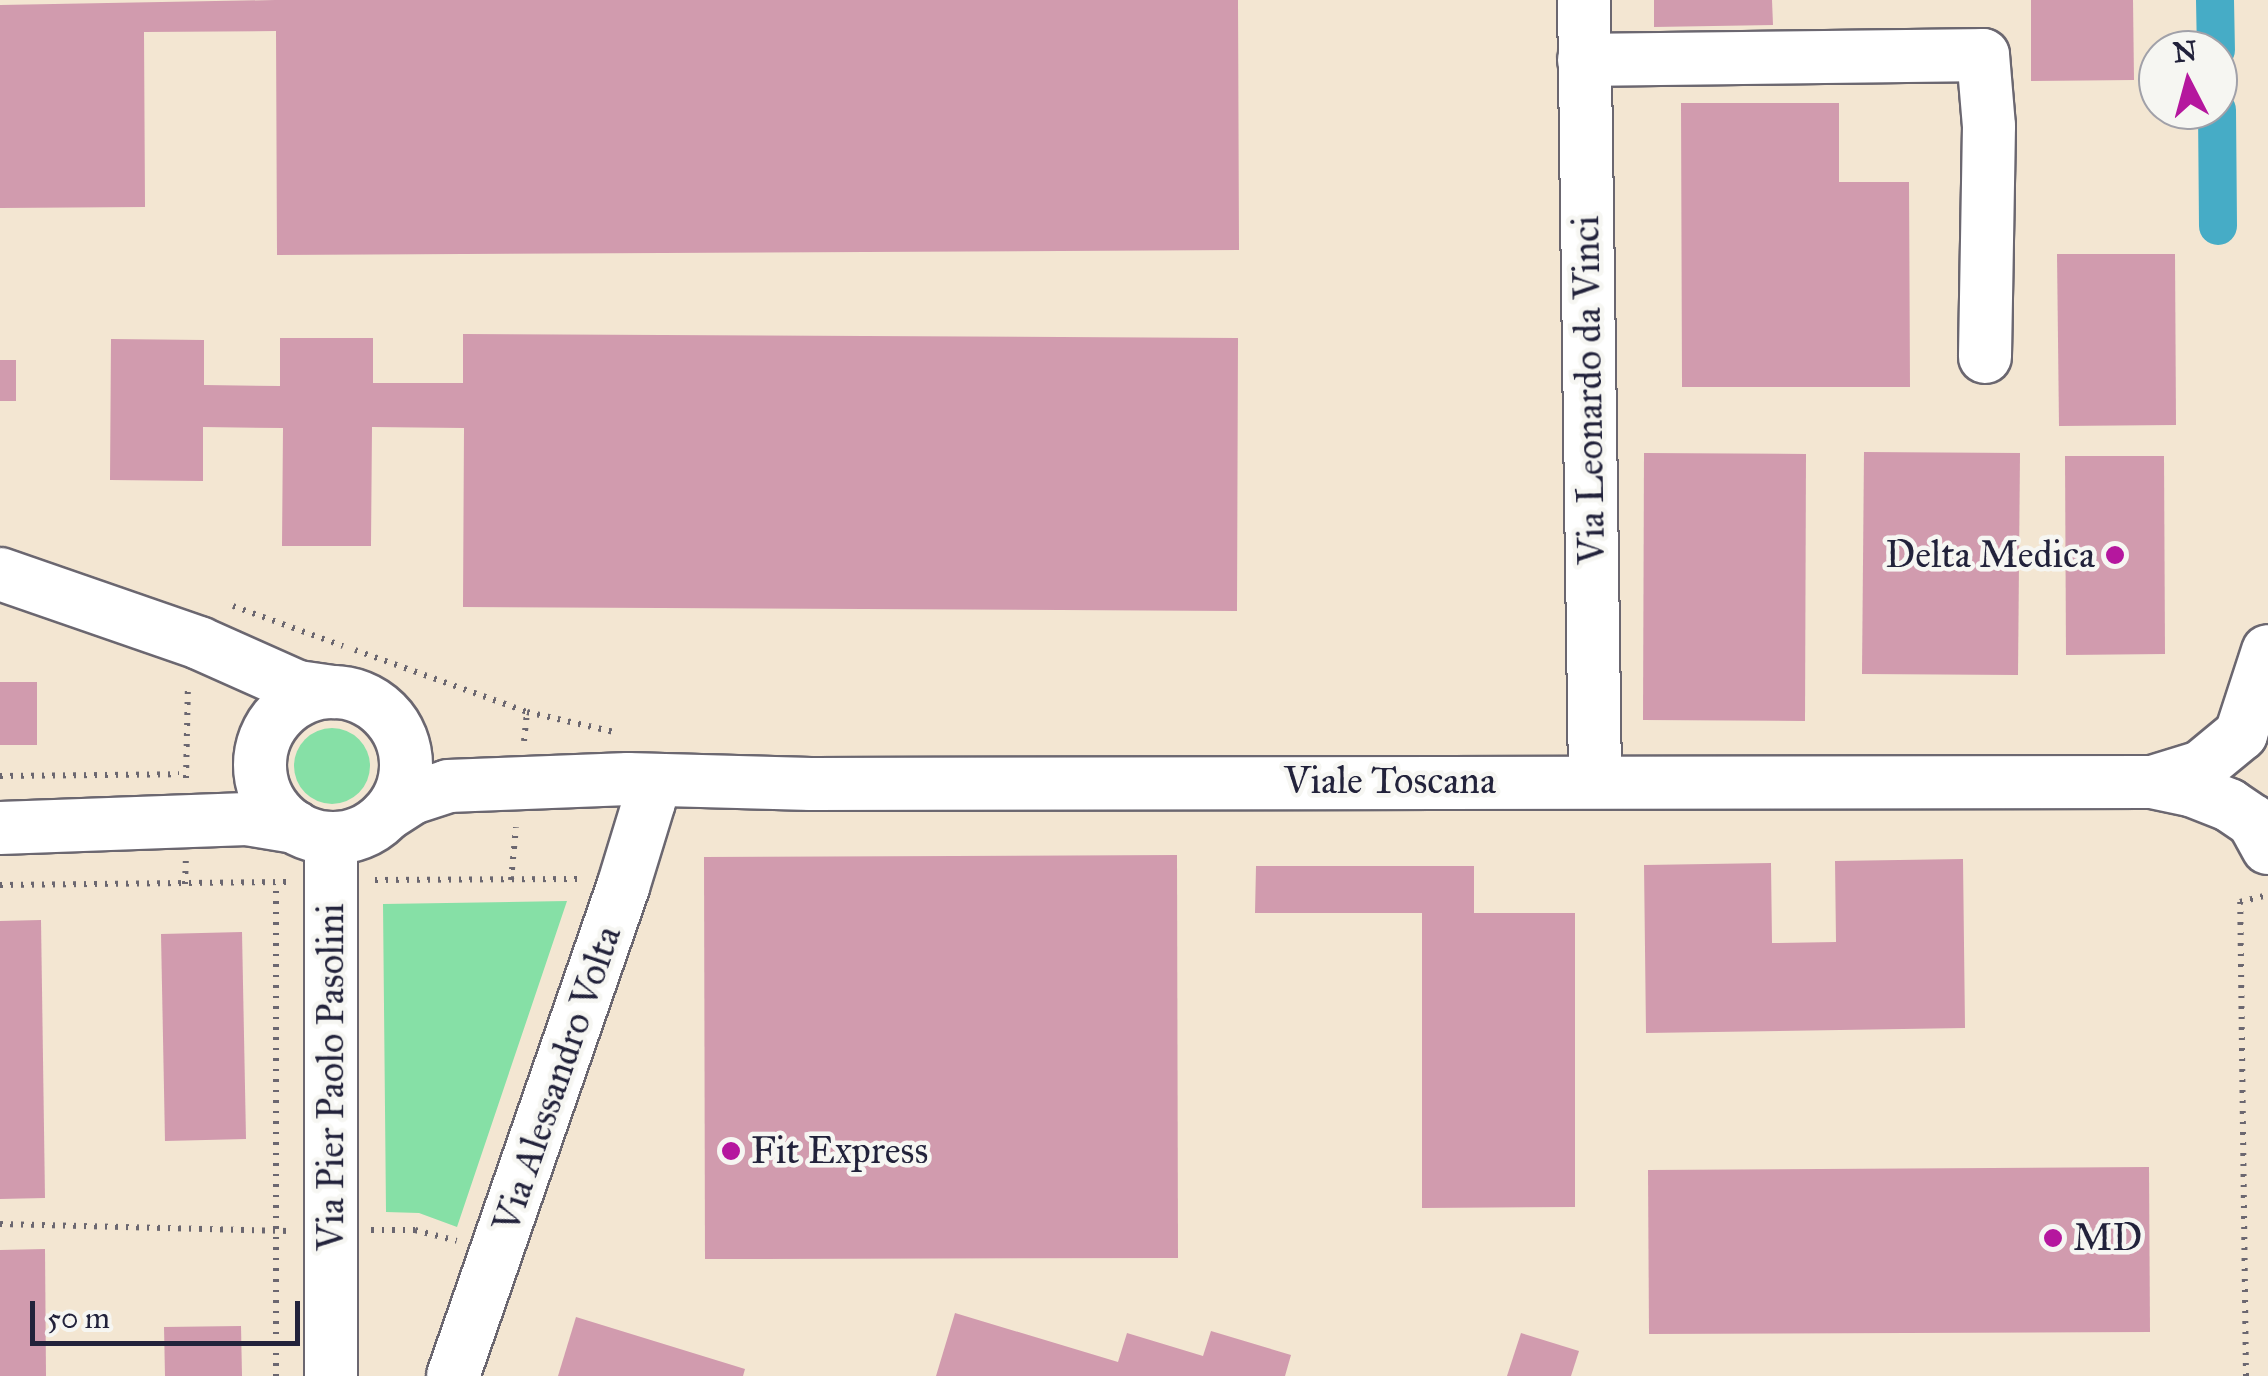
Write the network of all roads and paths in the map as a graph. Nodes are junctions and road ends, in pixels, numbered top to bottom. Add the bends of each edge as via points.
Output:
1 (1584, 0) edge
2 (1584, 60) junction
3 (1985, 357) dead end
4 (0, 574) edge
5 (214, 600) dead end
6 (2268, 651) edge
7 (222, 653) junction
8 (335, 692) junction
9 (527, 712) junction
10 (391, 720) junction
11 (2254, 720) edge
12 (523, 746) dead end
13 (260, 765) junction
14 (638, 765) junction
15 (0, 776) edge
16 (1595, 780) junction
17 (2152, 782) junction
18 (186, 798) junction
19 (386, 815) junction
20 (517, 815) dead end
21 (0, 828) edge
22 (313, 833) junction
23 (2263, 834) edge
24 (511, 880) dead end
25 (276, 883) dead end
26 (2268, 896) edge
27 (0, 1224) edge
28 (331, 1230) junction
29 (275, 1231) junction
30 (495, 1260) junction
31 (276, 1376) edge
32 (331, 1376) edge
33 (454, 1376) edge
34 (2246, 1376) edge

1 - 2 street, Via Leonardo da Vinci
2 - 3 street via 1983,55 1989,126
2 - 16 street, Via Leonardo da Vinci
4 - 7 street
5 - 9 path
6 - 11 street
7 - 8 street via 298,687
7 - 13 street via 254,712
8 - 10 street via 364,698
8 - 13 street via 288,706 268,730
9 - 12 path
9 - 14 path
10 - 14 street, Viale Toscana via 424,744 456,754
10 - 19 street via 406,770
11 - 17 street, Viale Toscana via 2201,767
11 - 23 street via 2234,753 2233,782
13 - 18 street via 221,806
13 - 22 street via 274,810
14 - 16 street, Viale Toscana via 1022,784
14 - 19 street, Viale Toscana via 448,786
14 - 30 street, Via Alessandro Volta via 649,802
15 - 18 path
16 - 17 street, Viale Toscana
17 - 23 street, Viale Toscana via 2206,794
18 - 21 street
18 - 22 street
19 - 22 street via 358,834
20 - 24 path
22 - 28 street, Via Pier Paolo Pasolini
25 - 29 path
26 - 34 path via 2240,902
27 - 29 path
28 - 29 path
28 - 30 path via 415,1230
28 - 32 street, Via Pier Paolo Pasolini
29 - 31 path
30 - 33 street, Via Alessandro Volta

